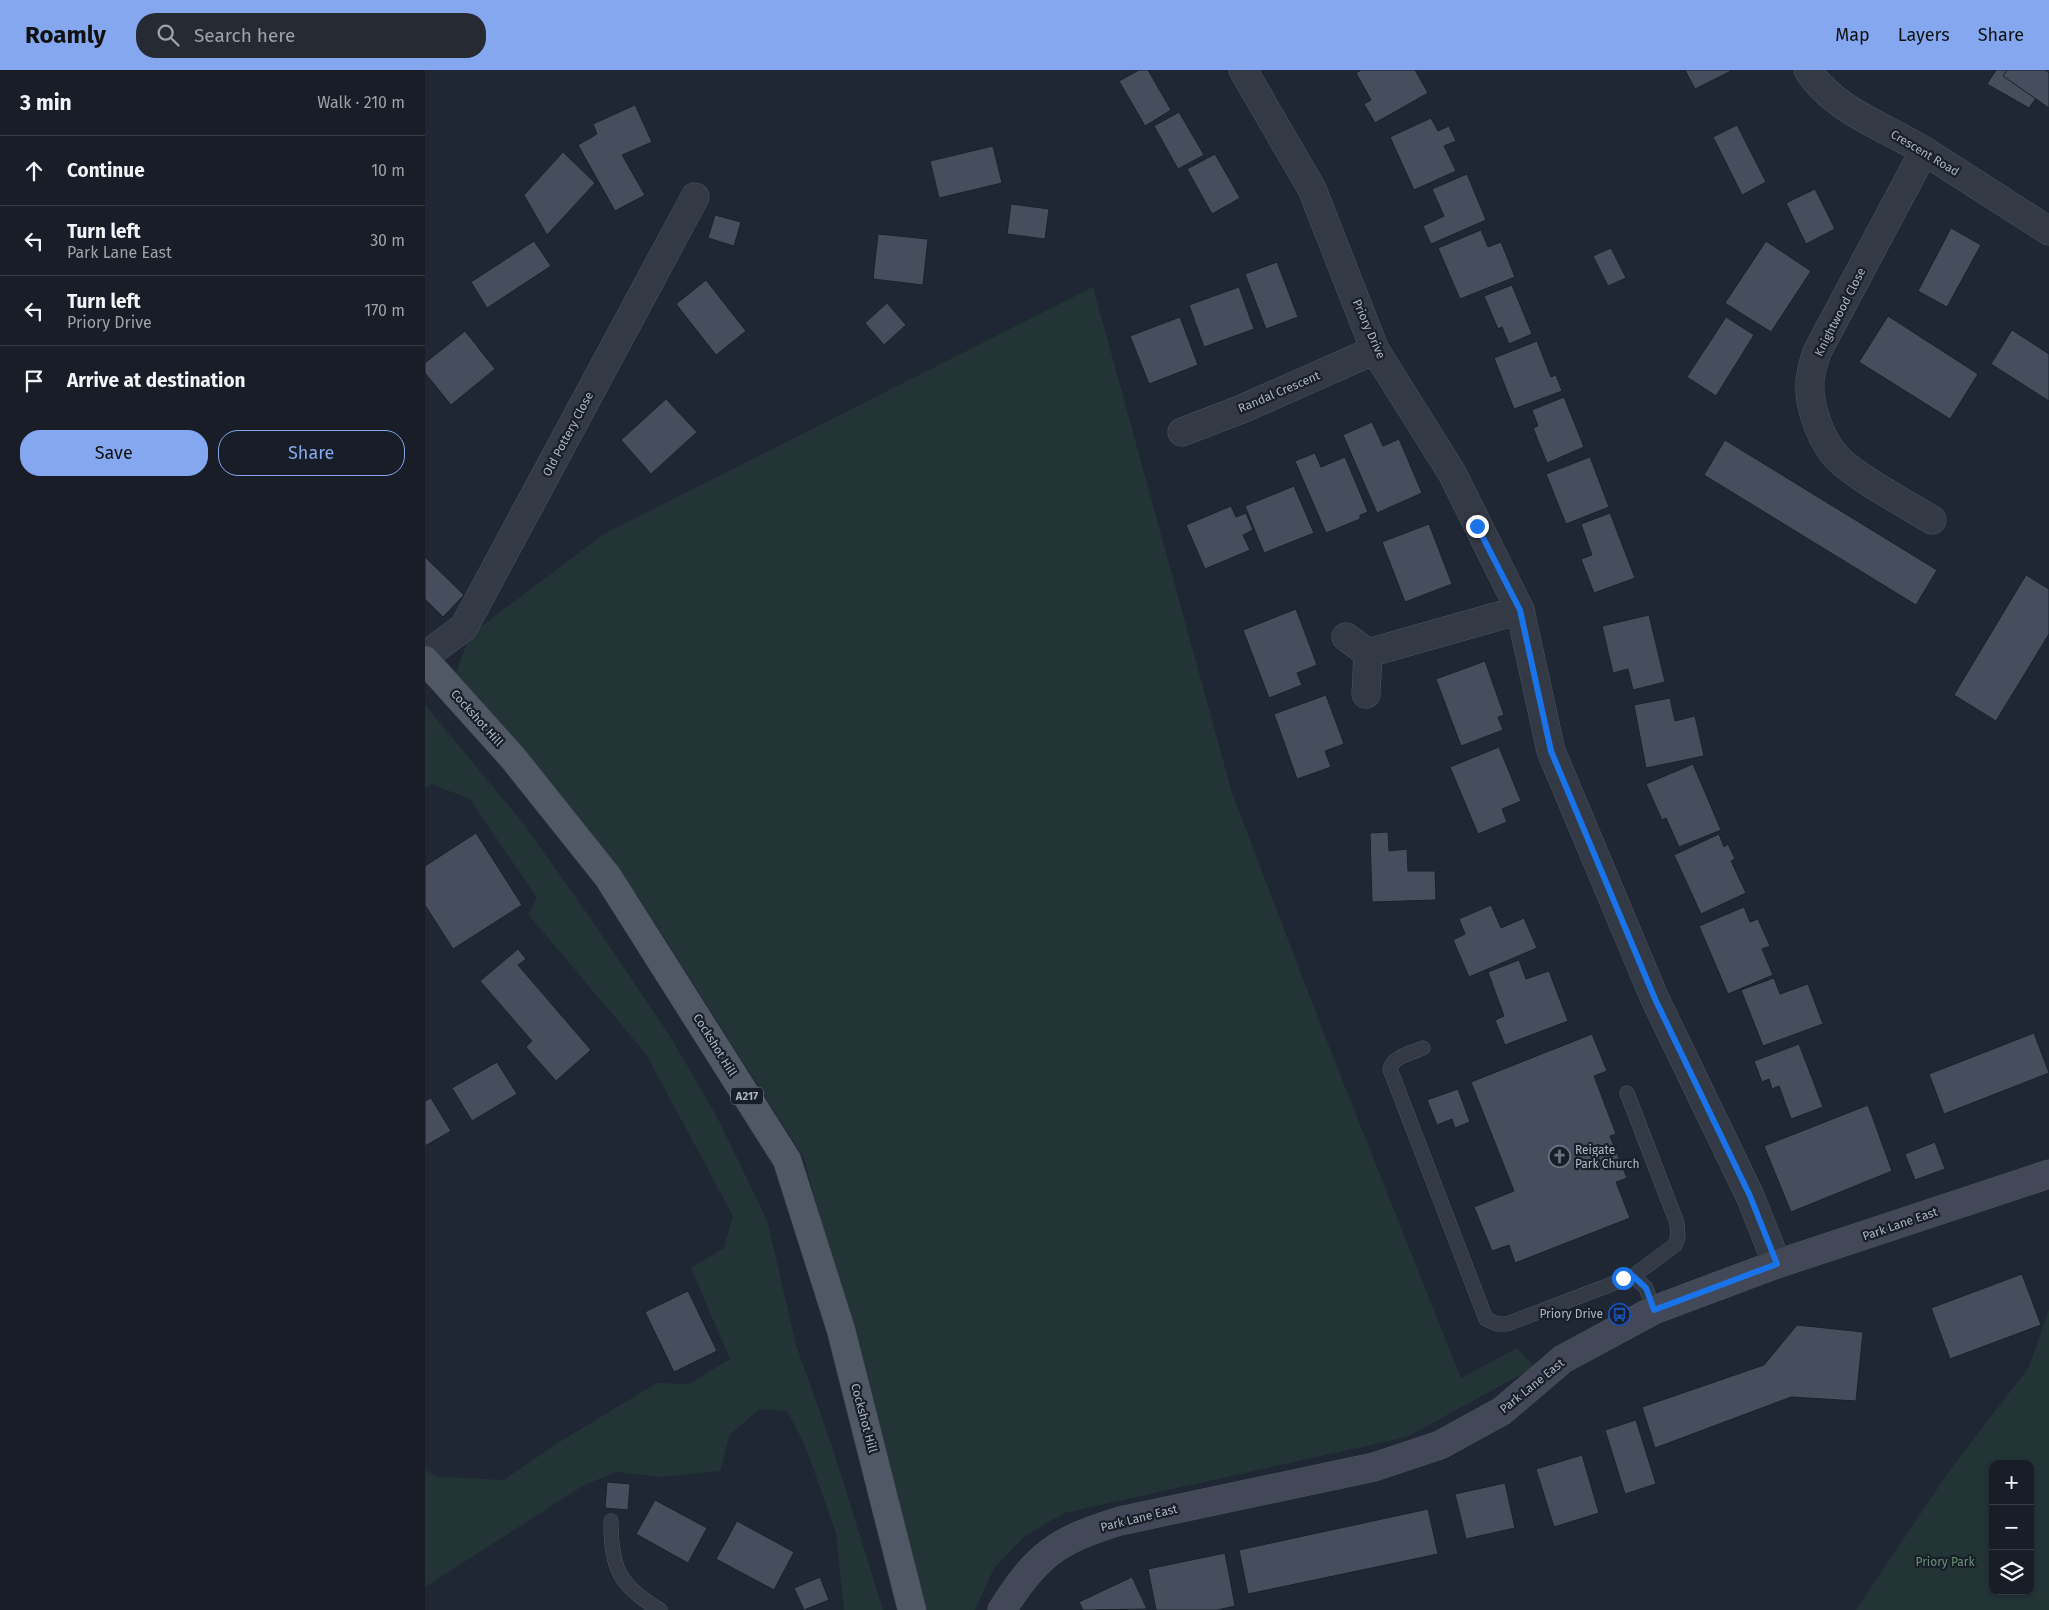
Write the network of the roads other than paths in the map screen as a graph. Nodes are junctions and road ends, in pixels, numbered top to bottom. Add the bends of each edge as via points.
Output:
1 (1243, 70) edge
2 (1807, 70) edge
3 (1924, 151) junction
4 (695, 197) dead end
5 (2049, 231) edge
6 (1375, 350) junction
7 (1182, 432) dead end
8 (1932, 520) dead end
9 (1520, 610) junction
10 (1347, 636) dead end
11 (1368, 653) junction
12 (425, 656) edge
13 (425, 660) edge
14 (1366, 694) dead end
15 (1423, 1048) dead end
16 (1627, 1093) dead end
17 (2049, 1174) edge
18 (1777, 1264) junction
19 (1633, 1276) junction
20 (1654, 1310) junction
21 (611, 1521) dead end
22 (660, 1610) edge
23 (912, 1610) edge
24 (1003, 1610) edge

1 - 6 street, Priory Drive via 1312,190
2 - 3 street, Crescent Road via 1815,82 1837,101
3 - 5 street, Crescent Road
3 - 8 street, Knightwood Close via 1817,352 1811,375 1811,401 1833,454 1847,467
4 - 12 street, Old Pottery Close via 464,627
6 - 7 street, Randal Crescent
6 - 9 street, Priory Drive via 1451,473
9 - 11 street
9 - 18 street, Priory Drive via 1551,751 1655,999 1750,1196
10 - 11 street
11 - 14 street
13 - 23 main road, Cockshot Hill / A217 via 513,758 608,877 787,1160 841,1330
15 - 19 lane via 1397,1059 1391,1063 1390,1069 1486,1319 1507,1324
16 - 19 lane via 1677,1223 1678,1237 1675,1245
17 - 18 street, Park Lane East
18 - 20 street, Park Lane East
19 - 20 lane via 1646,1288
20 - 24 street, Park Lane East via 1563,1360 1502,1411 1440,1445 1374,1467 1120,1521 1080,1534 1056,1546 1036,1562
21 - 22 lane via 616,1568 643,1600

